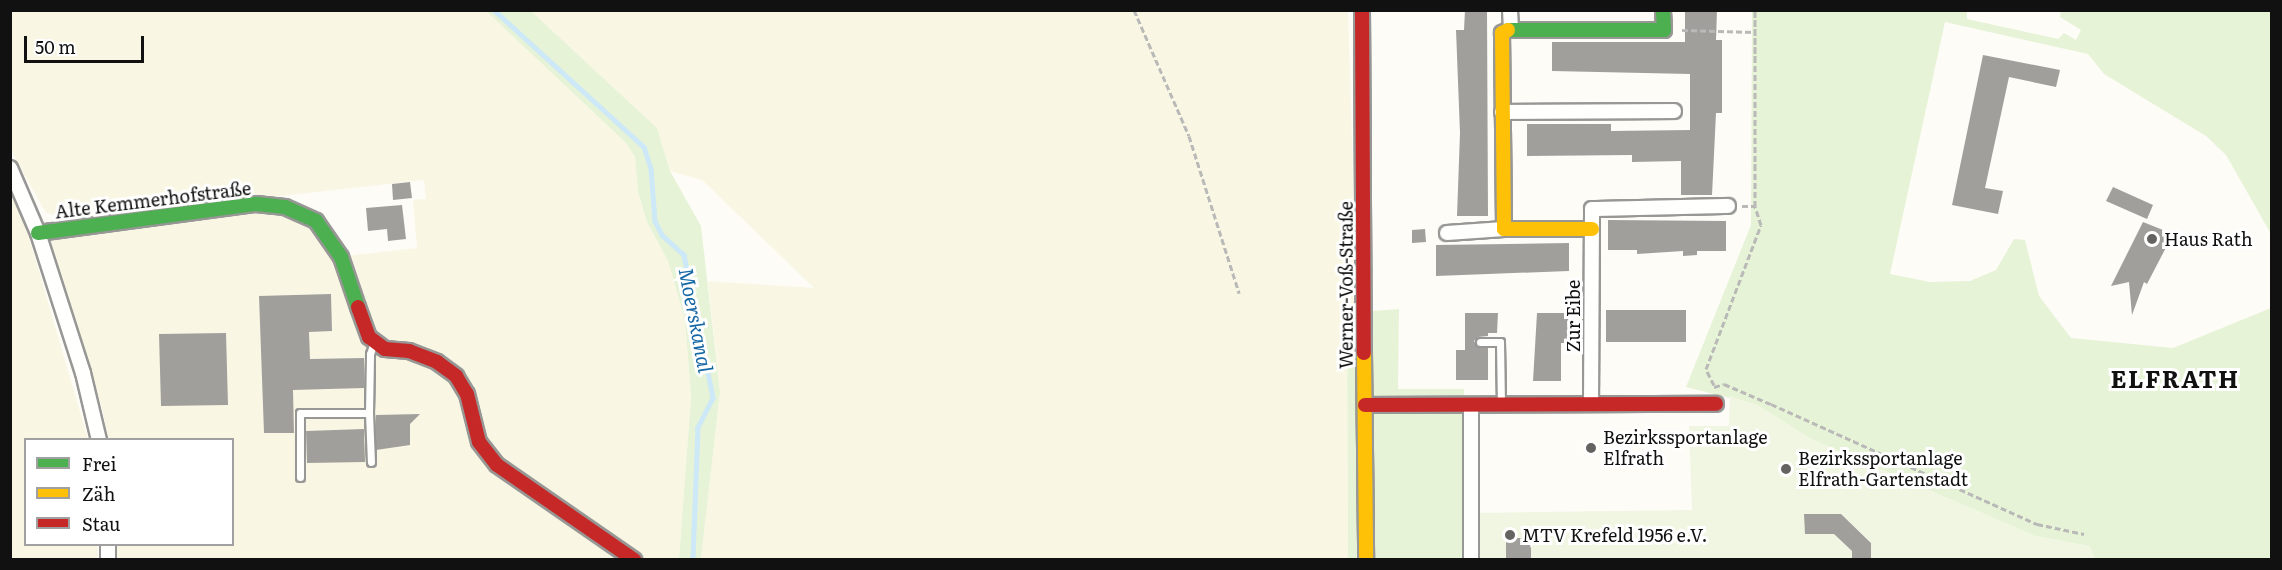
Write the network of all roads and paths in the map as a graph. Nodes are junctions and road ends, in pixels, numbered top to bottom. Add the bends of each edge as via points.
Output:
1 (1134, 10) edge
2 (1362, 10) edge
3 (1510, 10) edge
4 (1663, 10) edge
5 (1755, 10) edge
6 (1511, 29) junction
7 (1664, 30) junction
8 (1755, 32) junction
9 (1674, 111) dead end
10 (1502, 112) junction
11 (10, 168) edge
12 (16, 191) edge
13 (1728, 206) joint
14 (1755, 206) junction
15 (1504, 229) junction
16 (1592, 229) junction
17 (38, 233) junction
18 (1447, 233) dead end
19 (1239, 293) dead end
20 (374, 341) junction
21 (1479, 342) dead end
22 (1714, 385) junction
23 (1591, 404) junction
24 (1716, 404) joint
25 (1365, 405) junction
26 (1471, 405) junction
27 (1501, 405) junction
28 (369, 412) junction
29 (99, 438) edge
30 (371, 462) dead end
31 (300, 477) dead end
32 (2084, 534) dead end
33 (634, 560) edge
34 (1366, 560) edge
35 (1471, 560) edge

1 - 19 path via 1189,136
2 - 25 street, Werner-Voß-Straße
3 - 6 street
4 - 7 street
5 - 8 path
6 - 7 street
6 - 10 street via 1502,33
7 - 8 path
8 - 14 path
9 - 10 street
10 - 15 street
11 - 12 street, Alte Kemmerhofstraße
12 - 17 street, Alte Kemmerhofstraße
13 - 14 path
13 - 16 street, Zur Eibe via 1593,209
14 - 22 path via 1761,225 1706,369
15 - 16 street
15 - 18 street
16 - 23 street, Zur Eibe
17 - 20 street, Alte Kemmerhofstraße via 233,206 285,207 316,220 332,241 369,337
17 - 29 street, Alte Kemmerhofstraße via 83,373
20 - 28 lane via 370,354
20 - 33 street via 385,350 409,351 437,362 456,376 467,394 479,442 497,465
21 - 27 lane via 1500,342
22 - 24 path
22 - 32 path via 1724,384 1771,404 2037,524
23 - 24 street
23 - 27 street
25 - 26 street
25 - 34 street, Werner-Voß-Straße
26 - 27 street
26 - 35 street
28 - 30 lane
28 - 31 lane via 300,413

